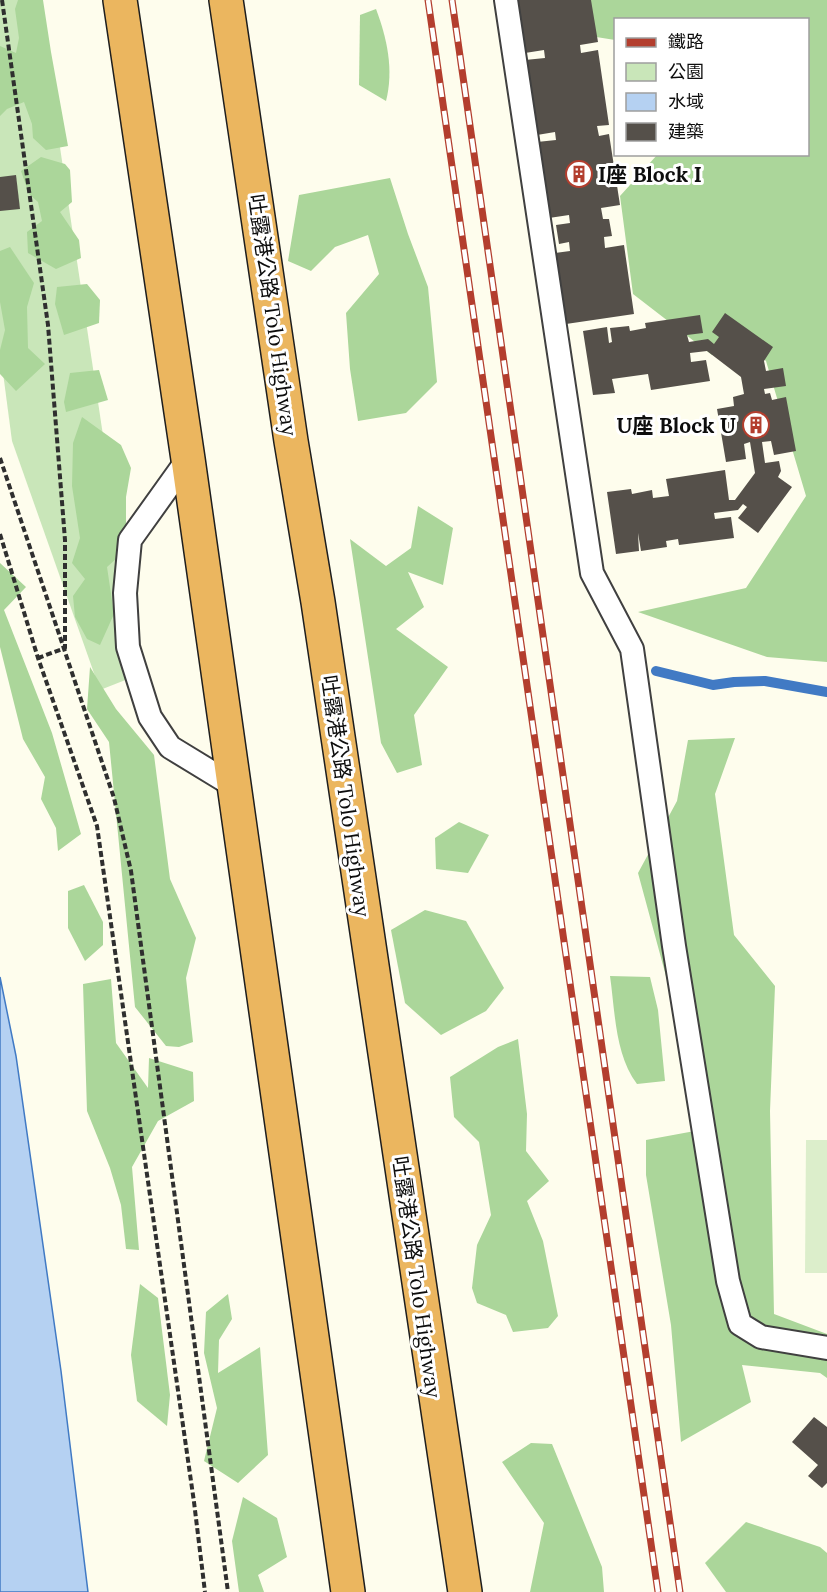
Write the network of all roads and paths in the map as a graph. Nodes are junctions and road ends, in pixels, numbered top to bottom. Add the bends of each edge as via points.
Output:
1 (2, 0) edge
2 (120, 0) edge
3 (226, 0) edge
4 (506, 0) edge
5 (0, 458) edge
6 (188, 459) junction
7 (0, 534) edge
8 (65, 648) junction
9 (38, 658) junction
10 (234, 786) junction
11 (827, 1348) edge
12 (205, 1592) edge
13 (228, 1592) edge
14 (348, 1592) edge
15 (465, 1592) edge

1 - 8 path via 48,325 65,540
2 - 6 highway
3 - 15 highway, 吐露港公路 Tolo Highway
4 - 11 lane via 592,573 632,649 674,946 728,1281 740,1324 761,1338
5 - 8 path
6 - 10 highway
6 - 10 lane via 130,540 125,593 128,647 150,717 170,747
7 - 9 path
8 - 9 path
8 - 13 path via 114,798 131,872
9 - 12 path via 97,826
10 - 14 highway

